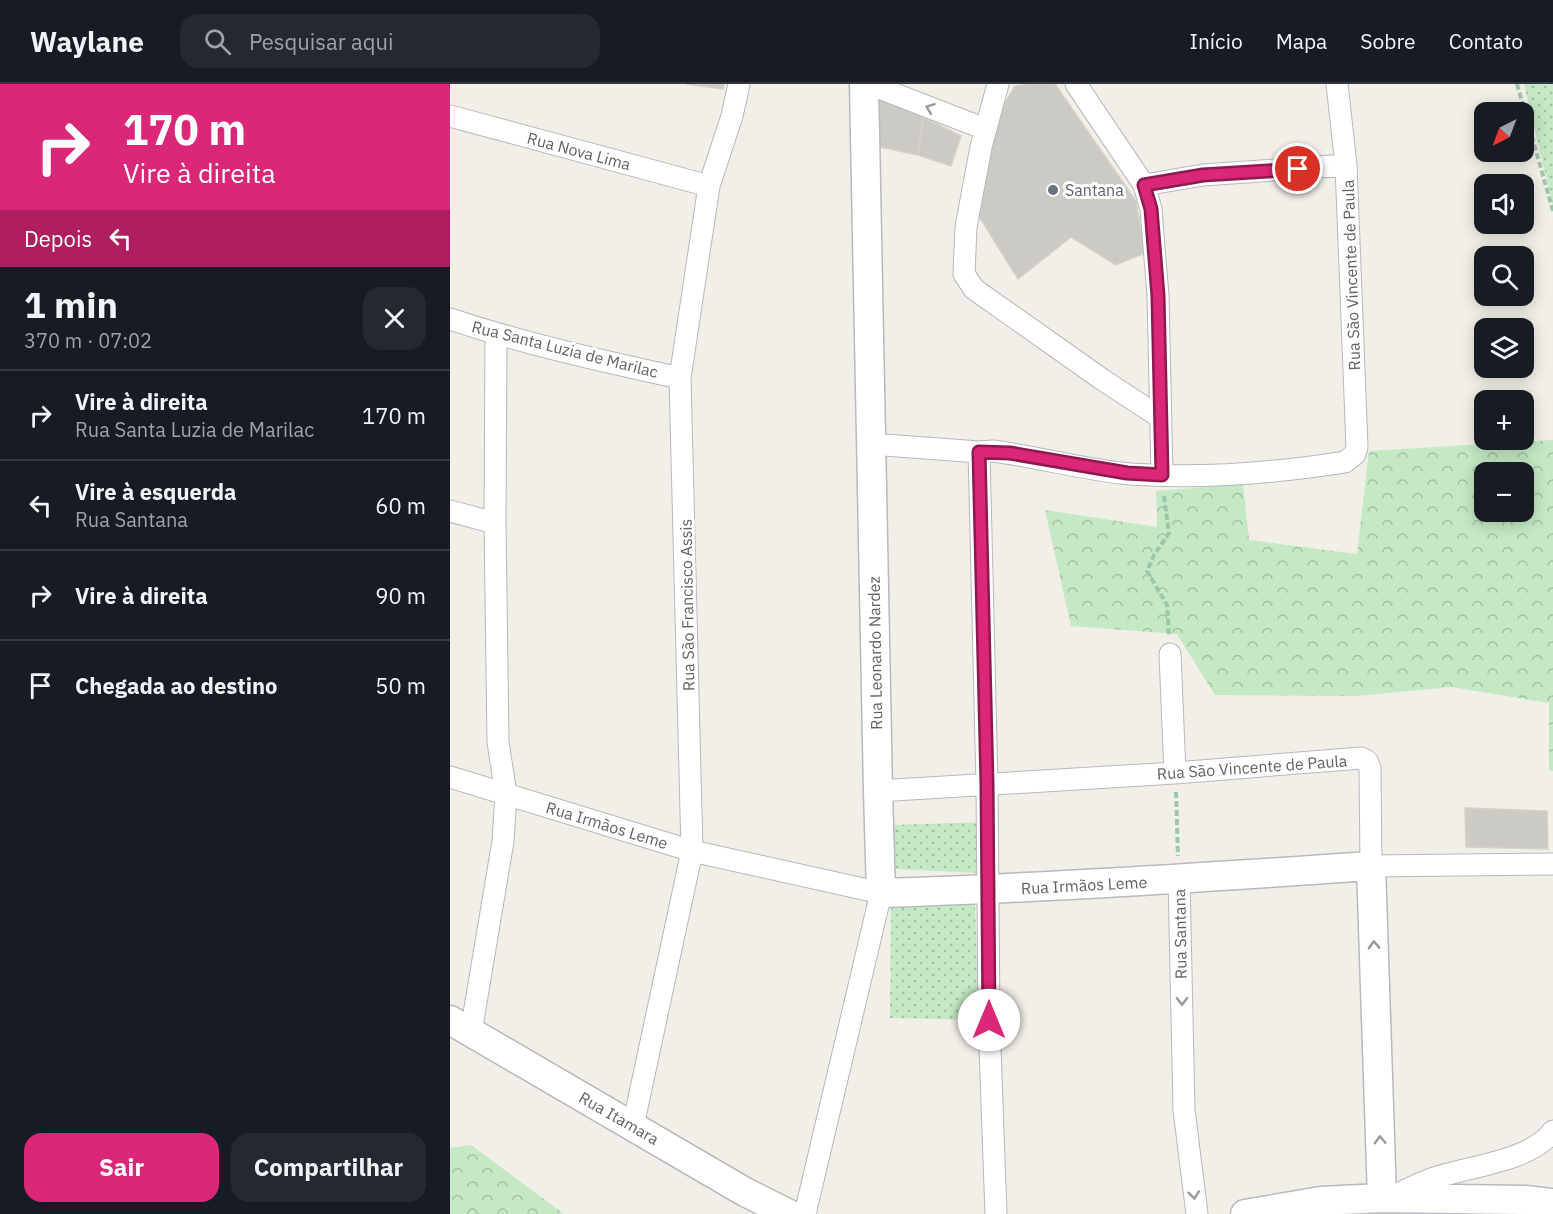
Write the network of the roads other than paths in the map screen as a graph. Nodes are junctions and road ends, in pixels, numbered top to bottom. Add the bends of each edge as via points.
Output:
1 (739, 84) edge
2 (867, 84) edge
3 (998, 84) edge
4 (1076, 84) edge
5 (1337, 84) edge
6 (450, 116) edge
7 (985, 129) junction
8 (1346, 165) junction
9 (1144, 185) junction
10 (709, 186) junction
11 (450, 319) edge
12 (496, 334) junction
13 (680, 378) junction
14 (1161, 418) junction
15 (871, 444) junction
16 (979, 452) junction
17 (1162, 475) junction
18 (450, 511) edge
19 (495, 523) junction
20 (1170, 654) road end
21 (1175, 773) junction
22 (450, 777) edge
23 (987, 784) junction
24 (878, 791) junction
25 (506, 794) junction
26 (692, 851) junction
27 (1553, 864) edge
28 (1371, 866) junction
29 (1179, 879) junction
30 (988, 890) junction
31 (881, 893) junction
32 (460, 1026) edge
33 (633, 1126) junction
34 (1553, 1131) edge
35 (1384, 1198) junction
36 (1550, 1202) edge
37 (789, 1214) edge
38 (805, 1214) edge
39 (996, 1214) edge
40 (1197, 1214) edge
41 (1245, 1214) edge

1 - 10 street, Rua São Francisco Assis
7 -> 2 street
2 - 15 street, Rua Leonardo Nardez
3 - 7 street
4 - 9 street
5 - 8 street, Rua São Vincente de Paula
6 - 10 street, Rua Nova Lima
7 - 14 street via 966,227 966,280 974,290
8 - 9 street via 1203,175
8 - 17 street, Rua São Vincente de Paula via 1355,454 1346,462 1293,470
9 - 14 street via 1151,209 1157,285
10 - 13 street, Rua São Francisco Assis
11 - 12 street, Rua Santa Luzia de Marilac
12 - 13 street, Rua Santa Luzia de Marilac
12 - 19 street
13 - 26 street, Rua São Francisco Assis
14 - 17 street
15 - 16 street
15 - 24 street, Rua Leonardo Nardez
16 - 17 street
16 - 23 street
18 - 19 street
19 - 25 street via 498,742
20 - 21 street
21 - 23 street, Rua São Vincente de Paula
21 - 28 street, Rua São Vincente de Paula via 1361,758 1370,768
22 - 25 street, Rua Irmãos Leme
23 - 24 street, Rua São Vincente de Paula
23 - 30 street
24 - 31 street, Rua Leonardo Nardez
25 - 26 street, Rua Irmãos Leme
25 - 32 street via 503,841
26 - 31 street, Rua Irmãos Leme
26 - 33 street, Rua São Francisco Assis
27 - 28 street, Rua Irmãos Leme
28 - 29 street, Rua Irmãos Leme
35 -> 28 street, Rua São Vincente de Paula
29 - 30 street, Rua Irmãos Leme
29 -> 40 street, Rua Santana via 1184,1110
30 - 31 street, Rua Irmãos Leme
30 - 39 street
31 - 38 street, Rua Leonardo Nardez
32 - 33 street, Rua Itamara
33 - 37 street, Rua Itamara
34 - 35 street via 1538,1144 1506,1160 1439,1176
35 - 36 street
35 - 41 street via 1321,1201

